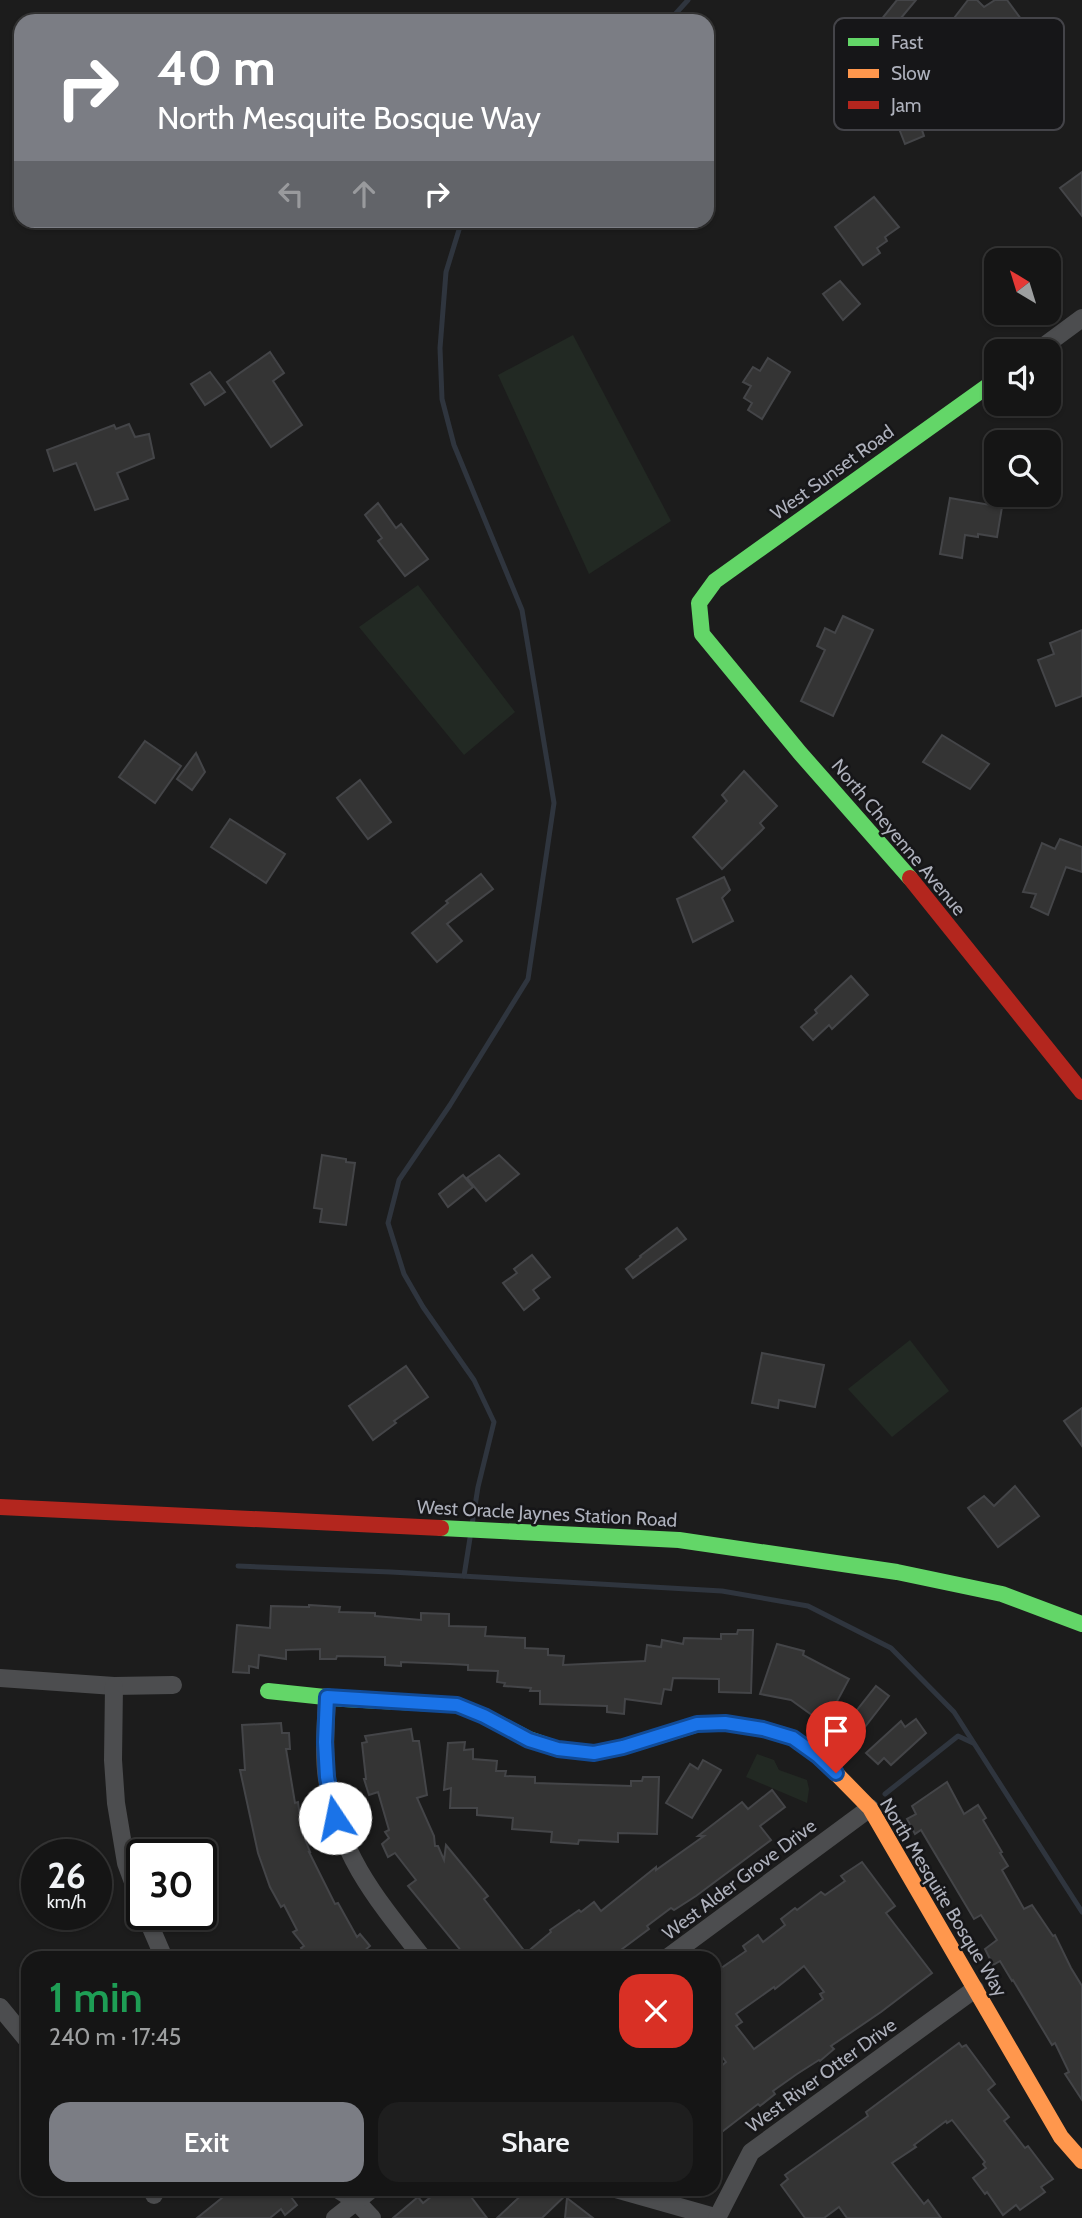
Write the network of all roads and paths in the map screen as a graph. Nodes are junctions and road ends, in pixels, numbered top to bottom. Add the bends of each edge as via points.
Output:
1 (1082, 318) edge
2 (1054, 339) edge
3 (984, 389) edge
4 (699, 603) joint
5 (1082, 1092) edge
6 (0, 1507) edge
7 (1082, 1624) edge
8 (0, 1678) edge
9 (173, 1685) dead end
10 (114, 1686) junction
11 (268, 1691) dead end
12 (327, 1697) junction
13 (870, 1808) junction
14 (126, 1863) edge
15 (152, 1930) edge
16 (161, 1951) edge
17 (417, 1951) edge
18 (676, 1951) edge
19 (975, 1989) junction
20 (0, 2007) edge
21 (21, 2032) edge
22 (1082, 2161) edge
23 (347, 2196) edge
24 (363, 2196) edge
25 (641, 2196) edge
26 (356, 2202) junction
27 (335, 2218) edge
28 (372, 2218) edge
29 (718, 2218) edge

1 - 2 street
3 - 4 street, West Sunset Road via 715,580
4 - 5 street, North Cheyenne Avenue via 702,634 889,853
6 - 7 street, West Oracle Jaynes Station Road via 679,1540 897,1572 1002,1594
8 - 10 street
9 - 10 street
10 - 14 street via 113,1760
11 - 12 street, North Mesquite Bosque Way
12 - 13 street, North Mesquite Bosque Way via 457,1705 529,1740 594,1753 697,1724 763,1729 793,1738 818,1756
12 - 17 street via 327,1777 335,1818 371,1892
13 - 18 street, West Alder Grove Drive
13 - 19 street, North Mesquite Bosque Way
15 - 16 street
19 - 22 street, North Mesquite Bosque Way via 1060,2137
19 - 29 street, West River Otter Drive via 751,2152
20 - 21 street
23 - 26 street
24 - 26 street
25 - 29 street
26 - 27 street
26 - 28 street

